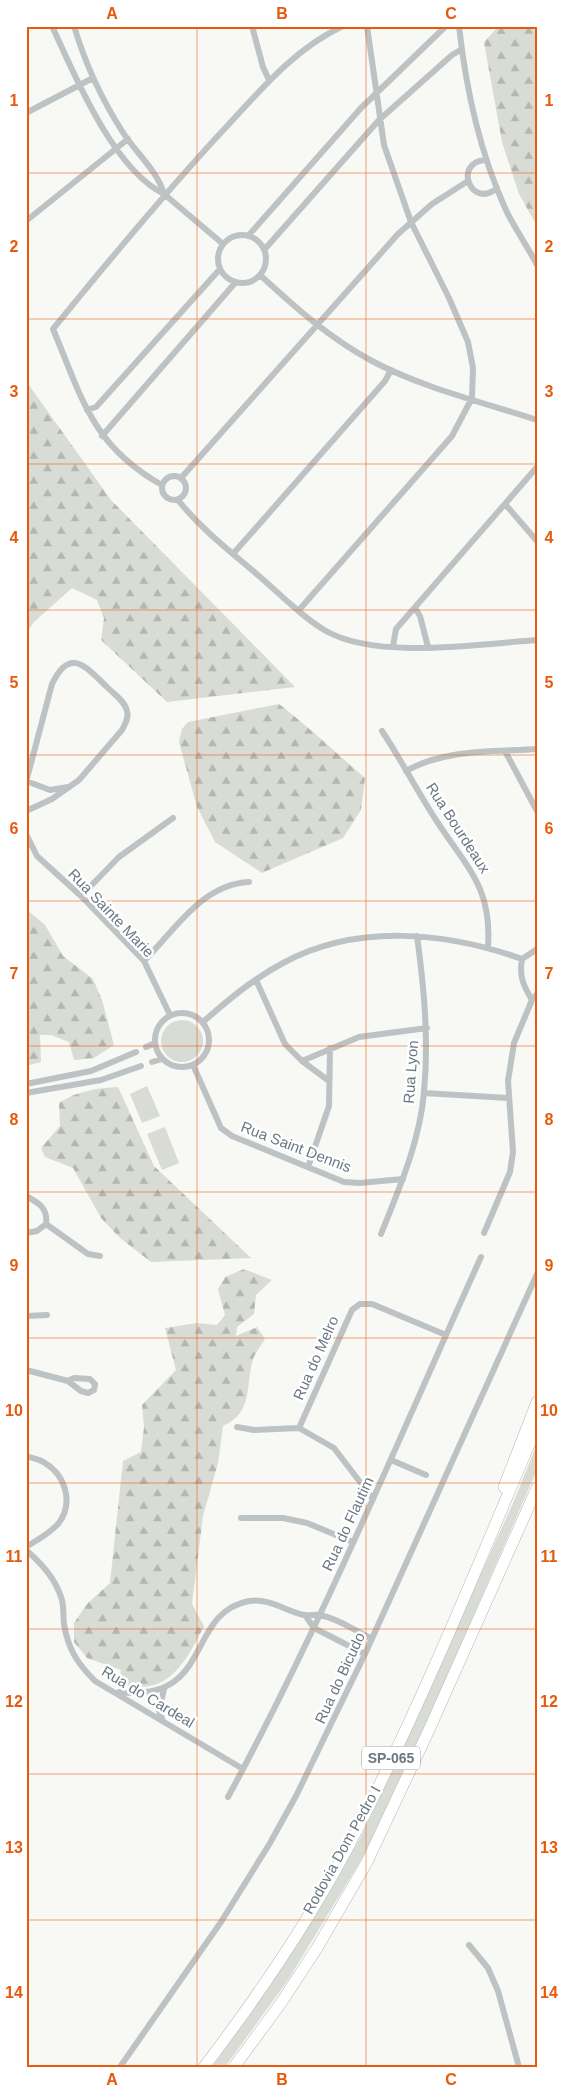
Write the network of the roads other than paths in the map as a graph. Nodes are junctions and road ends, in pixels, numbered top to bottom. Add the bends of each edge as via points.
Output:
1 (52, 26) edge
2 (74, 26) edge
3 (252, 26) edge
4 (343, 26) edge
5 (367, 26) edge
6 (446, 26) edge
7 (459, 26) edge
8 (462, 49) junction
9 (93, 78) junction
10 (270, 80) junction
11 (78, 85) junction
12 (376, 93) junction
13 (26, 112) edge
14 (380, 120) junction
15 (128, 139) junction
16 (116, 147) junction
17 (485, 160) junction
18 (468, 181) junction
19 (496, 188) junction
20 (164, 194) junction
21 (26, 221) edge
22 (411, 222) junction
23 (248, 236) junction
24 (224, 244) junction
25 (264, 250) junction
26 (537, 265) edge
27 (220, 269) junction
28 (260, 275) junction
29 (236, 283) junction
30 (317, 325) junction
31 (391, 370) junction
32 (472, 398) junction
33 (87, 410) junction
34 (537, 420) edge
35 (102, 436) junction
36 (537, 467) edge
37 (181, 478) junction
38 (162, 485) junction
39 (178, 500) junction
40 (505, 504) junction
41 (537, 541) edge
42 (233, 554) junction
43 (415, 608) junction
44 (299, 610) junction
45 (537, 640) edge
46 (393, 646) junction
47 (428, 647) junction
48 (382, 731) dead end
49 (537, 749) edge
50 (505, 751) junction
51 (406, 771) junction
52 (26, 782) edge
53 (70, 787) junction
54 (26, 811) edge
55 (537, 811) edge
56 (173, 818) dead end
57 (26, 834) edge
58 (249, 882) dead end
59 (81, 896) junction
60 (417, 936) junction
61 (488, 947) junction
62 (537, 949) edge
63 (522, 960) junction
64 (144, 961) junction
65 (256, 980) junction
66 (534, 997) edge
67 (170, 1015) junction
68 (203, 1022) junction
69 (427, 1028) junction
70 (155, 1043) junction
71 (146, 1047) dead end
72 (330, 1048) junction
73 (136, 1052) dead end
74 (162, 1059) junction
75 (302, 1061) junction
76 (152, 1062) dead end
77 (193, 1065) junction
78 (141, 1066) dead end
79 (329, 1081) junction
80 (26, 1084) edge
81 (26, 1093) edge
82 (424, 1093) junction
83 (508, 1098) junction
84 (308, 1167) junction
85 (403, 1179) junction
86 (26, 1196) edge
87 (46, 1224) junction
88 (26, 1232) edge
89 (484, 1233) dead end
90 (381, 1234) dead end
91 (100, 1256) dead end
92 (481, 1257) dead end
93 (537, 1274) edge
94 (47, 1315) dead end
95 (26, 1316) edge
96 (446, 1335) junction
97 (26, 1370) edge
98 (68, 1381) dead end
99 (537, 1402) edge
100 (537, 1426) edge
101 (237, 1427) dead end
102 (299, 1428) junction
103 (26, 1456) edge
104 (391, 1460) junction
105 (426, 1475) dead end
106 (537, 1488) edge
107 (373, 1499) junction
108 (241, 1518) dead end
109 (353, 1542) junction
110 (26, 1549) edge
111 (480, 1559) junction
112 (305, 1615) junction
113 (320, 1615) junction
114 (314, 1628) junction
115 (372, 1639) junction
116 (365, 1654) junction
117 (164, 1689) junction
118 (115, 1691) junction
119 (163, 1721) junction
120 (243, 1769) junction
121 (228, 1797) dead end
122 (469, 1945) dead end
123 (120, 2067) edge
124 (204, 2067) edge
125 (234, 2067) edge
126 (519, 2067) edge

1 - 11 street
2 - 9 street
3 - 10 street
4 - 10 street via 295,57
5 - 12 street
6 - 12 street
7 - 8 street
8 - 14 street
8 - 17 street via 469,96
9 - 11 street
9 - 15 street
10 - 20 street
11 - 13 street
11 - 16 street
12 - 14 street
12 - 23 street
14 - 22 street via 384,145
14 - 25 street
15 - 16 street
15 - 20 street via 160,180
16 - 20 street via 154,189
16 - 21 street
17 - 18 street via 471,166
17 - 19 street
18 - 19 street via 478,193 486,194
18 - 22 street
19 - 26 street
20 - 24 street
20 - 33 street via 53,329
22 - 30 street
22 - 32 street via 468,342 473,368
23 - 24 street via 232,237
23 - 25 street
24 - 27 street via 218,259
25 - 28 street via 266,260
27 - 29 street via 226,278
27 - 33 street via 96,407
28 - 29 street via 246,283
28 - 30 street
29 - 35 street
30 - 31 street via 353,350
30 - 37 street
31 - 32 street
31 - 42 street via 385,381
32 - 34 street
32 - 44 street via 452,436
33 - 35 street
35 - 38 street via 132,465
36 - 40 street
37 - 38 street via 170,477
37 - 39 street via 186,484 186,492
38 - 39 street via 167,499
39 - 42 street
40 - 41 street
40 - 43 street
42 - 44 street
43 - 46 street via 396,629
43 - 47 street
44 - 46 street via 320,627 344,639
45 - 47 street
46 - 47 street
48 - 51 street, Rua Bourdeaux
49 - 50 street
50 - 51 street via 442,756
50 - 55 street
51 - 61 street, Rua Bourdeaux via 475,875 486,904
52 - 53 street via 50,790
52 - 53 street via 52,684 58,669 70,663 83,665 124,703 128,712 122,730
53 - 54 street
56 - 59 street via 119,857
57 - 59 street, Rua Sainte Marie via 37,856
58 - 64 street via 234,883 197,905
59 - 64 street, Rua Sainte Marie
60 - 61 street via 453,939
60 - 65 street via 366,937 312,950
60 - 69 street, Rua Lyon
61 - 63 street
62 - 63 street
63 - 66 street via 520,973 524,986
64 - 67 street, Rua Sainte Marie
65 - 68 street
65 - 75 street via 285,1044
66 - 83 street via 514,1043
67 - 68 street via 188,1013
67 - 70 street via 158,1027
68 - 77 street via 209,1033 209,1046 204,1058
69 - 72 street via 359,1037
69 - 82 street, Rua Lyon
70 - 71 street
70 - 74 street
72 - 75 street
72 - 79 street
73 - 80 street via 91,1071
74 - 76 street
74 - 77 street via 180,1068
75 - 79 street
77 - 84 street, Rua Saint Dennis via 221,1128 232,1136
78 - 81 street via 102,1080
79 - 84 street via 329,1106
82 - 83 street
82 - 85 street, Rua Lyon
83 - 89 street via 513,1152 510,1172
84 - 85 street, Rua Saint Dennis via 344,1182
85 - 90 street, Rua Lyon
86 - 87 street via 43,1207 47,1215
87 - 88 street via 37,1231
87 - 91 street via 88,1254
92 - 96 street, Rua do Flautim
93 - 115 street, Rua do Bicudo
94 - 95 street
96 - 102 street, Rua do Melro via 372,1304 360,1304 352,1310
96 - 104 street, Rua do Flautim
97 - 98 street
99 - 111 highway via 512,1461
100 - 111 highway, Rodovia Dom Pedro I / SP-065
101 - 102 street via 254,1430
102 - 107 street via 334,1448
103 - 110 street via 44,1462 56,1471 67,1496 66,1510 59,1522
104 - 105 street
104 - 107 street, Rua do Flautim
106 - 125 highway, Rodovia Dom Pedro I / SP-065 via 367,1862 317,1948
107 - 109 street, Rua do Flautim
108 - 109 street via 283,1518 306,1523
109 - 113 street, Rua do Flautim
110 - 118 street, Rua do Cardeal via 55,1583 63,1602 68,1645 77,1663 95,1681
111 - 124 highway, Rodovia Dom Pedro I / SP-065 via 410,1718 340,1862 260,1989
112 - 113 street
112 - 114 street
112 - 117 street via 264,1601 236,1605 221,1615 184,1673
113 - 114 street, Rua do Flautim
113 - 115 street
114 - 116 street
114 - 120 street, Rua do Flautim
115 - 116 street, Rua do Bicudo
116 - 123 street, Rua do Bicudo via 270,1843 197,1960
117 - 118 street via 133,1693
117 - 119 street via 159,1711
118 - 119 street, Rua do Cardeal
119 - 120 street, Rua do Cardeal
120 - 121 street, Rua do Flautim
122 - 126 street via 488,1968 498,1991

